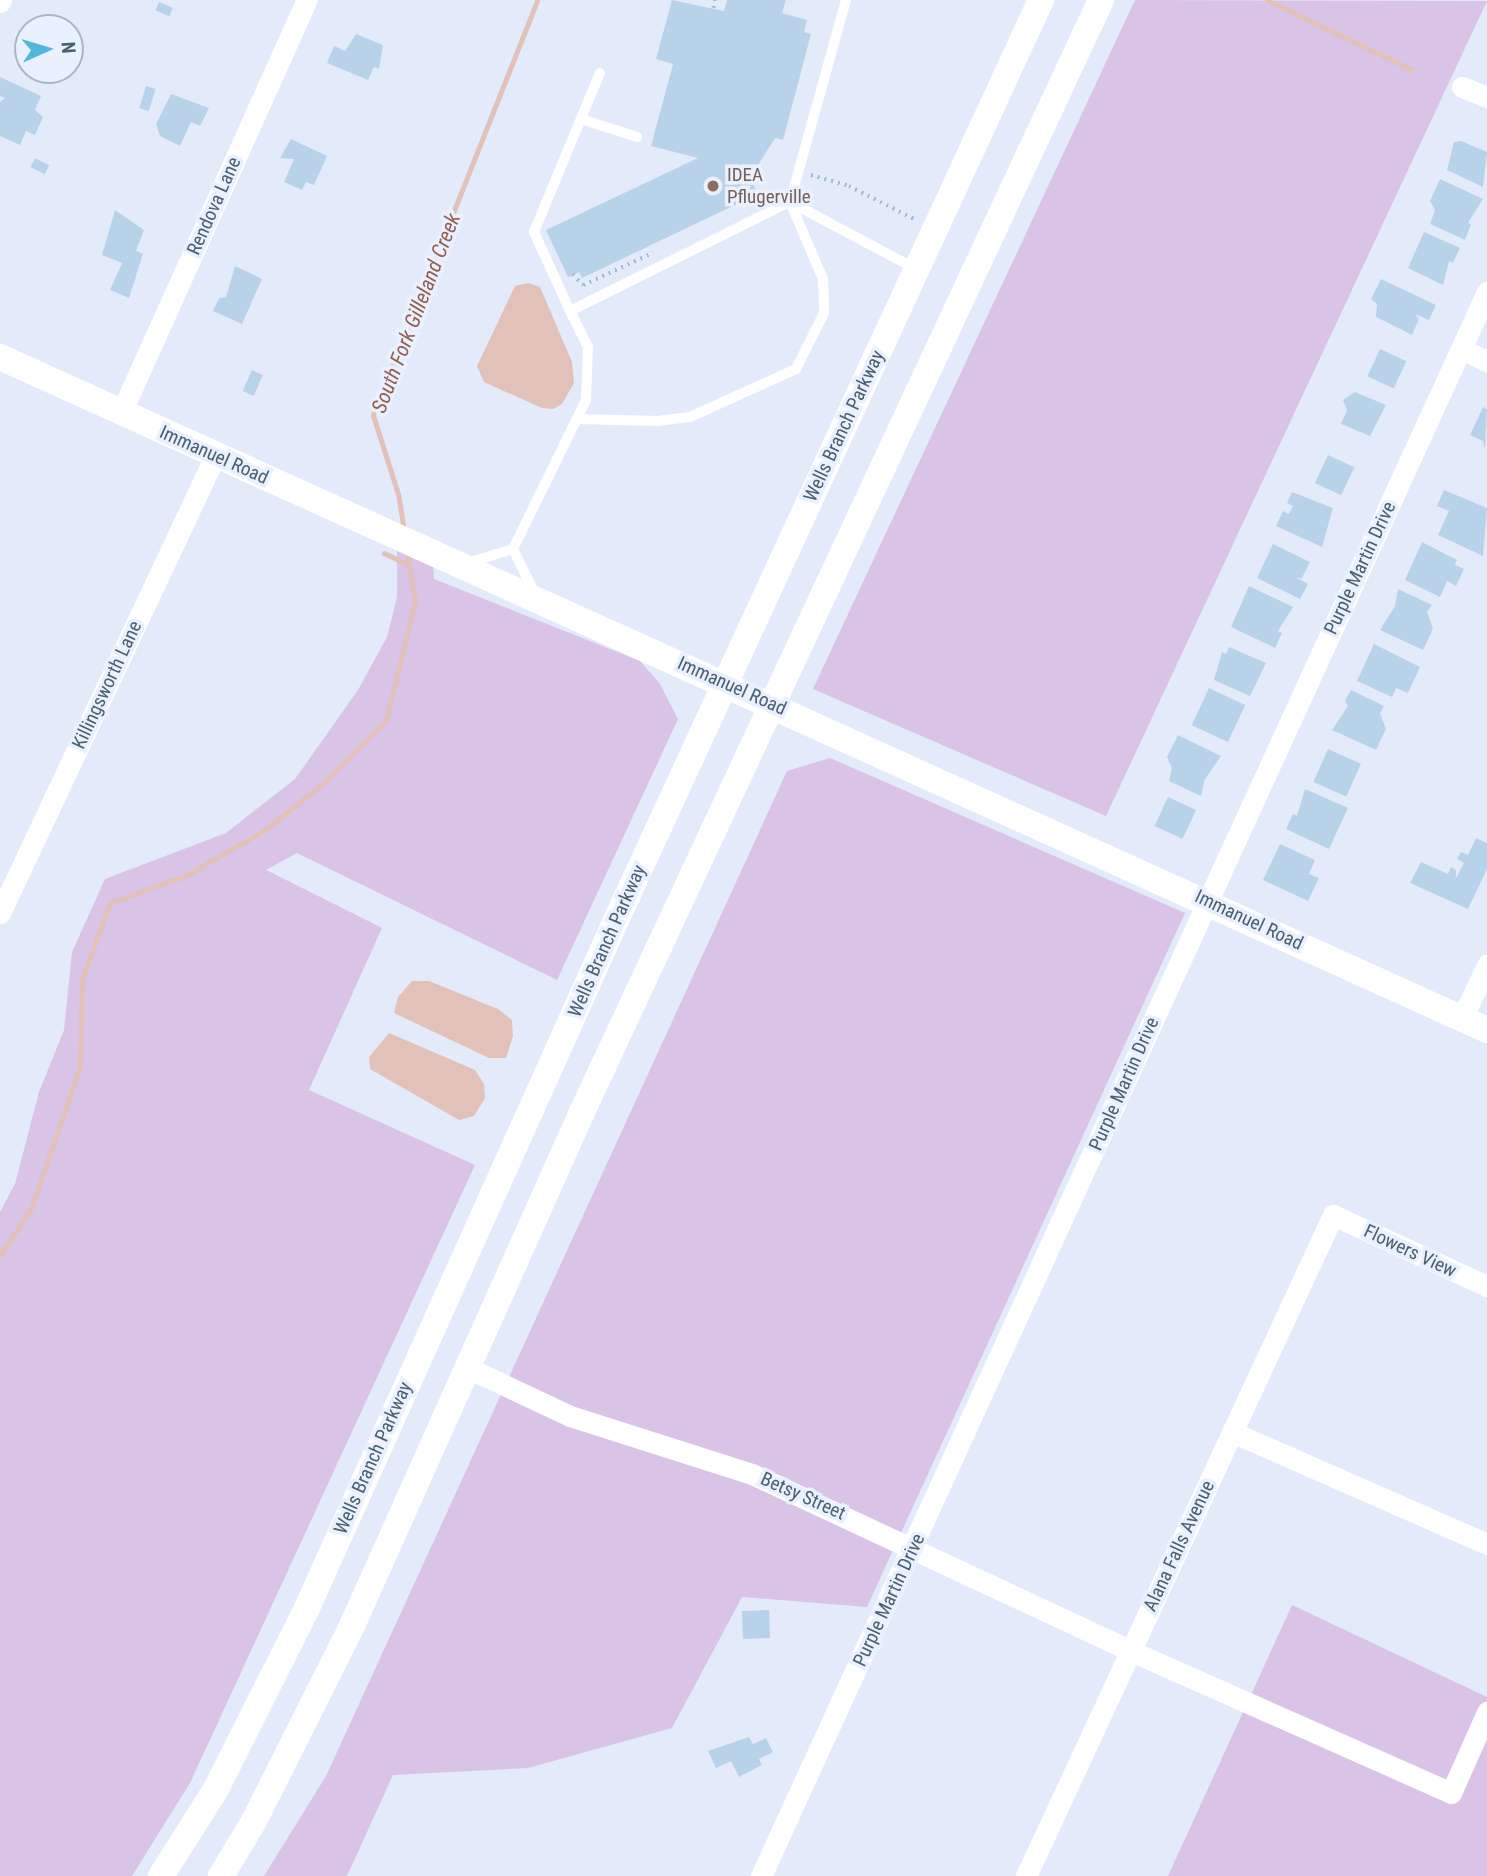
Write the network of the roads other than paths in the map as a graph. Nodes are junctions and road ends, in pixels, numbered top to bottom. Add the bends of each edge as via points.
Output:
1 (307, 0) edge
2 (846, 0) edge
3 (1041, 0) edge
4 (1101, 0) edge
5 (600, 73) dead end
6 (1462, 87) dead end
7 (1487, 97) edge
8 (581, 119) junction
9 (637, 137) dead end
10 (790, 202) junction
11 (916, 269) junction
12 (1487, 292) edge
13 (570, 311) junction
14 (1461, 349) junction
15 (0, 357) edge
16 (1487, 361) edge
17 (121, 413) junction
18 (578, 419) junction
19 (215, 456) junction
20 (513, 549) junction
21 (464, 564) junction
22 (538, 598) junction
23 (726, 682) junction
24 (773, 704) junction
25 (1208, 900) junction
26 (0, 914) edge
27 (1487, 965) edge
28 (1462, 1018) junction
29 (1487, 1030) edge
30 (1333, 1215) joint
31 (1487, 1286) edge
32 (466, 1367) junction
33 (1232, 1432) junction
34 (1487, 1544) edge
35 (914, 1546) junction
36 (1130, 1651) junction
37 (1487, 1712) edge
38 (1031, 1874) edge
39 (161, 1876) edge
40 (221, 1876) edge
41 (761, 1876) edge

1 - 17 street, Rendova Lane
2 - 10 lane
3 - 11 street, Wells Branch Parkway
4 - 24 street
5 - 8 lane
6 - 7 street
8 - 9 lane
8 - 13 lane via 534,232
10 - 11 lane
10 - 13 lane
10 - 18 lane via 822,279 824,313 796,369 690,417
11 - 23 street, Wells Branch Parkway
12 - 14 street, Purple Martin Drive
13 - 18 lane via 588,347 586,400
14 - 16 street
14 - 25 street, Purple Martin Drive
15 - 17 street, Immanuel Road
17 - 19 street, Immanuel Road
18 - 20 lane
19 - 21 street, Immanuel Road
19 - 26 street, Killingsworth Lane
20 - 21 lane
20 - 22 lane
21 - 22 street, Immanuel Road
22 - 23 street, Immanuel Road
23 - 24 street, Immanuel Road
23 - 39 street, Wells Branch Parkway via 307,1608 216,1789
24 - 25 street, Immanuel Road
24 - 32 street
25 - 28 street, Immanuel Road
25 - 35 street, Purple Martin Drive
27 - 28 street
28 - 29 street, Immanuel Road
30 - 31 street, Flowers View
30 - 33 street, Alana Falls Avenue
32 - 35 street, Betsy Street via 570,1416 752,1474
32 - 40 street via 351,1628 254,1821
33 - 34 street
33 - 36 street, Alana Falls Avenue
35 - 36 street, Betsy Street
35 - 41 street, Purple Martin Drive
36 - 37 street, Betsy Street via 1451,1793
36 - 38 street, Alana Falls Avenue

